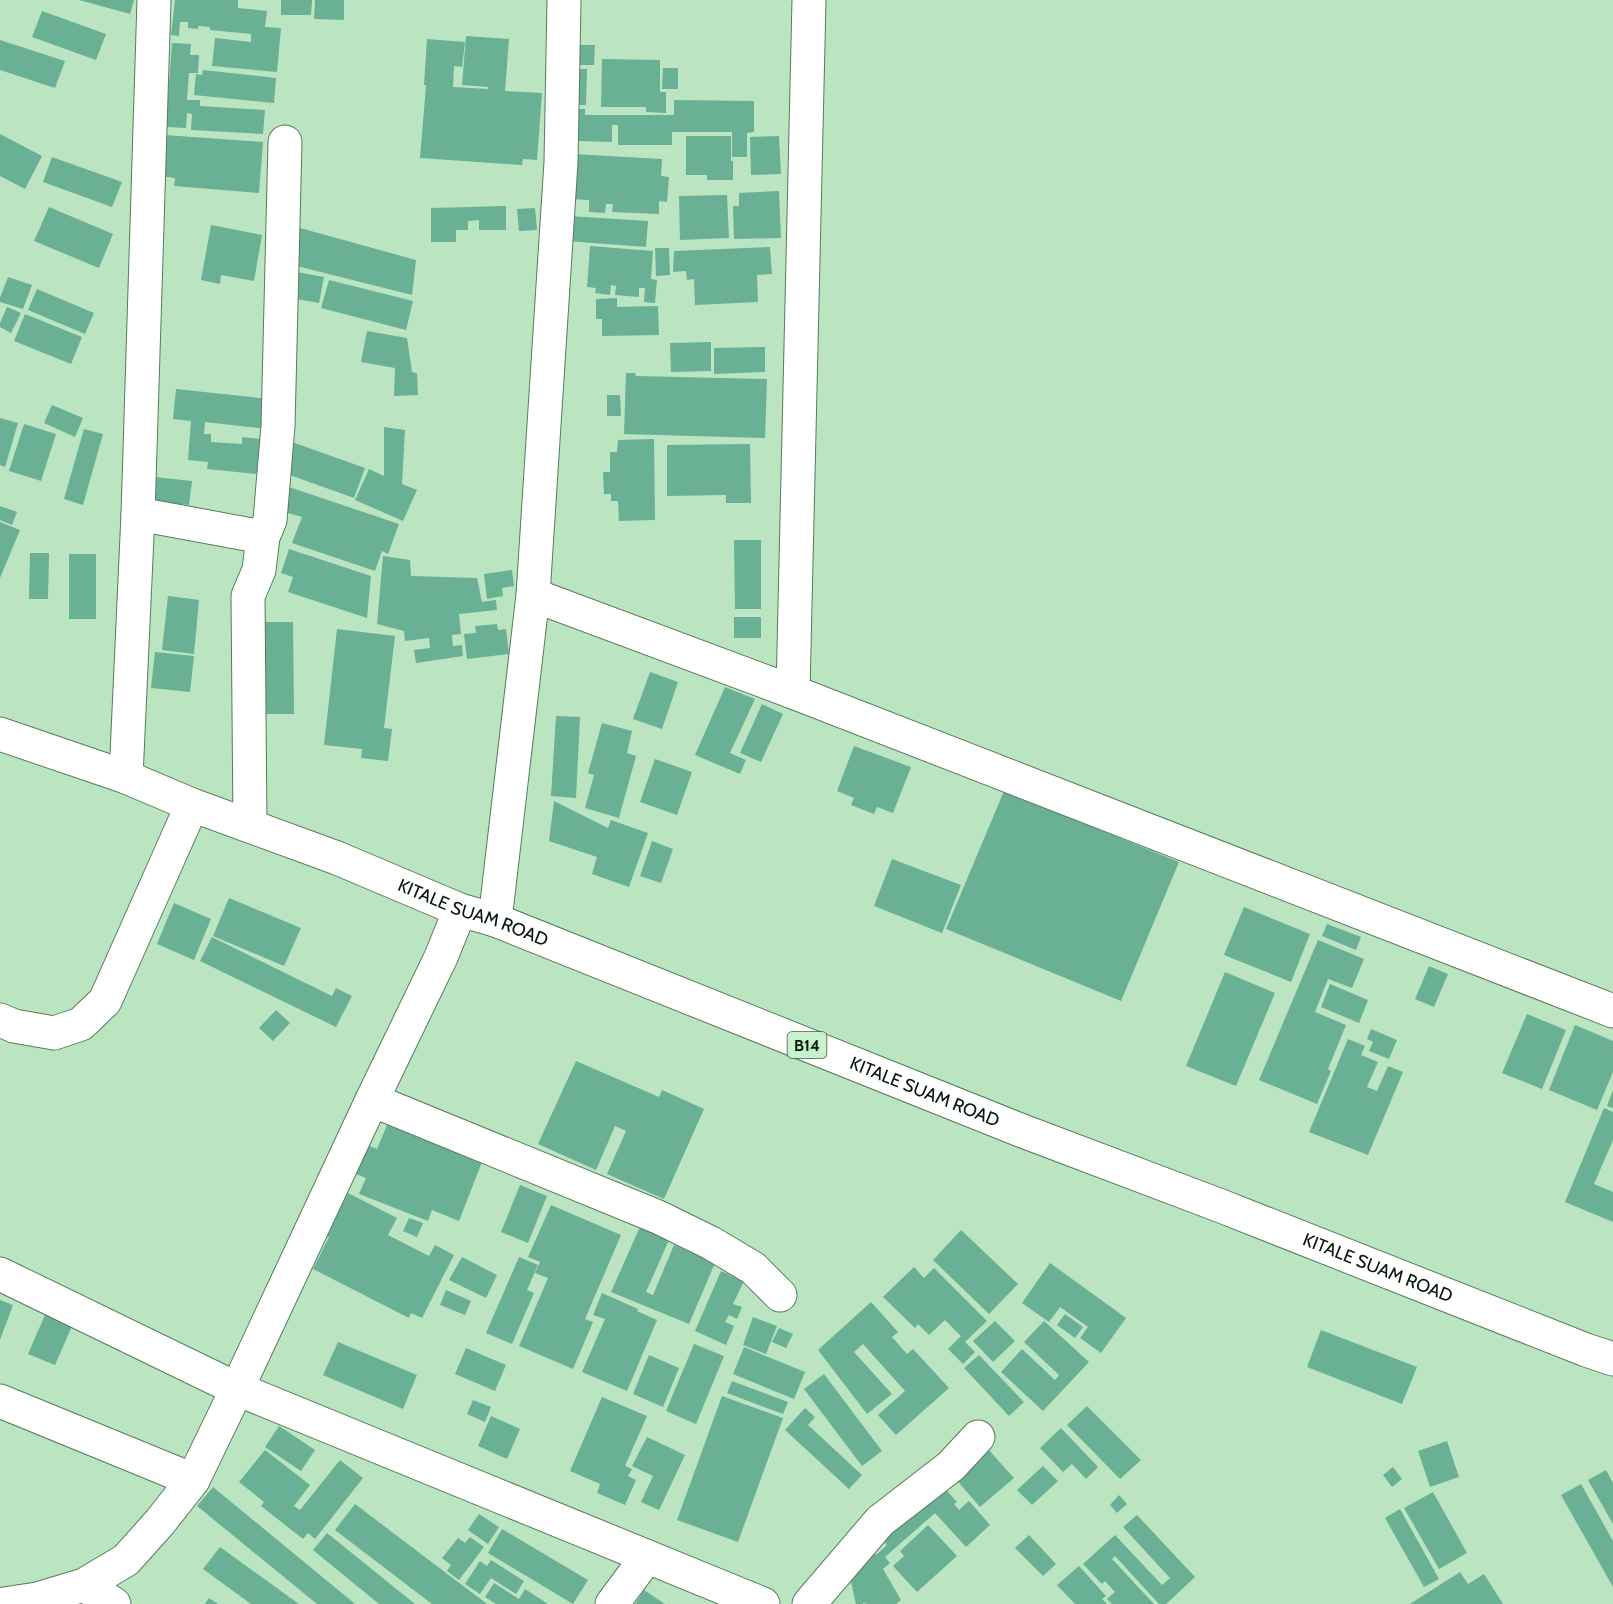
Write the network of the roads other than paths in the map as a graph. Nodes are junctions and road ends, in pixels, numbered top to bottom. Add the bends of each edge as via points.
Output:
1 (154, 0) edge
2 (564, 0) edge
3 (809, 0) edge
4 (285, 142) dead end
5 (138, 514) junction
6 (263, 537) junction
7 (532, 596) junction
8 (793, 692) junction
9 (0, 734) edge
10 (126, 777) junction
11 (192, 805) junction
12 (250, 826) junction
13 (460, 910) junction
14 (495, 920) junction
15 (1613, 1011) edge
16 (0, 1020) edge
17 (372, 1100) junction
18 (0, 1274) edge
19 (780, 1295) dead end
20 (1613, 1359) edge
21 (237, 1389) junction
22 (0, 1401) edge
23 (978, 1437) dead end
24 (193, 1480) junction
25 (647, 1557) junction
26 (84, 1585) junction
27 (4, 1604) edge
28 (114, 1604) edge
29 (612, 1604) edge
30 (763, 1604) edge
31 (809, 1604) edge

1 - 5 main road
2 - 7 main road via 561,162
3 - 8 main road
4 - 6 main road via 279,426 270,520
5 - 6 main road
5 - 10 main road
6 - 12 main road via 259,570 248,596
7 - 8 main road
7 - 14 main road
8 - 15 main road
9 - 10 main road, KITALE SUAM ROAD / B14
10 - 11 main road, KITALE SUAM ROAD / B14
11 - 12 main road, KITALE SUAM ROAD / B14
11 - 16 main road via 105,1001 81,1024 54,1033
12 - 13 main road, KITALE SUAM ROAD / B14
13 - 14 main road, KITALE SUAM ROAD / B14
13 - 17 main road
14 - 20 main road, KITALE SUAM ROAD / B14 via 1020,1130
17 - 19 main road via 658,1217 753,1268
17 - 21 main road
18 - 21 main road
21 - 24 main road
21 - 25 main road
22 - 24 main road
23 - 31 main road via 951,1466 880,1521
24 - 26 main road via 126,1560
25 - 29 main road
25 - 30 main road
26 - 27 main road
26 - 28 main road

